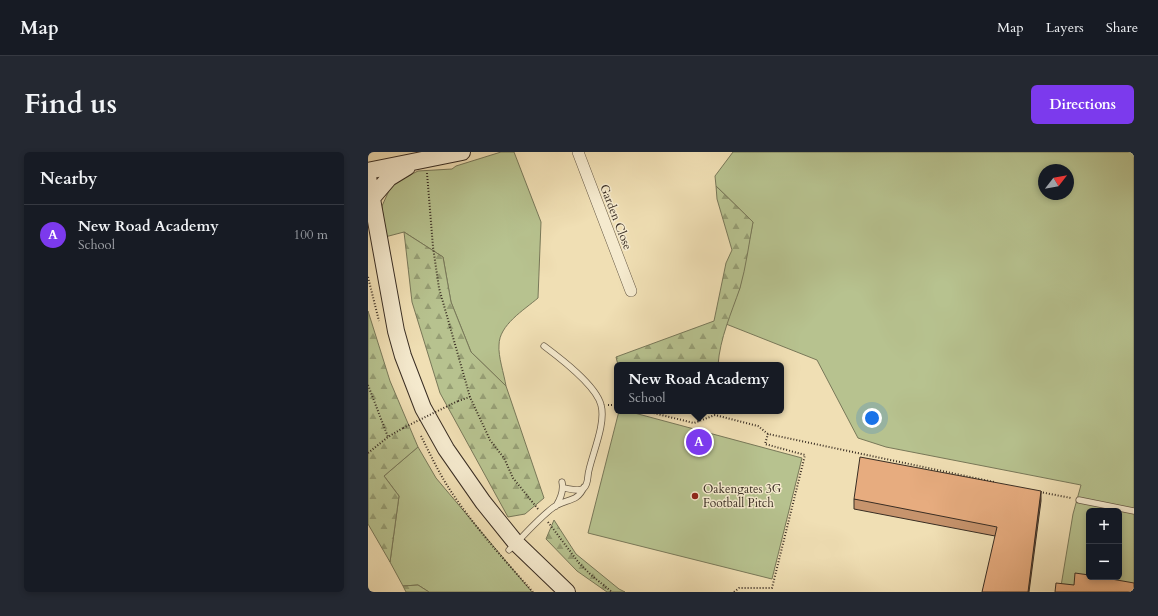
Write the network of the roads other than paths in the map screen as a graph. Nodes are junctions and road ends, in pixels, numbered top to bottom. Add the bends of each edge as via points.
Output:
1 (462, 152) edge
2 (578, 152) edge
3 (418, 158) edge
4 (368, 161) edge
5 (368, 171) edge
6 (368, 177) edge
7 (372, 198) junction
8 (368, 238) edge
9 (631, 290) dead end
10 (544, 346) dead end
11 (562, 482) dead end
12 (564, 488) junction
13 (584, 488) junction
14 (1080, 500) road end
15 (556, 506) junction
16 (1134, 510) edge
17 (513, 547) junction
18 (552, 592) edge
19 (567, 592) edge

1 - 3 main road
2 - 9 street, Garden Close
3 - 4 main road
3 - 5 main road
3 - 7 main road via 389,178
6 - 7 main road
7 - 17 main road via 396,331 423,408 446,449
8 - 17 main road via 383,318 396,365 420,422 471,503
10 - 13 lane via 567,363 595,392 601,405 602,423
11 - 12 lane
12 - 13 lane
12 - 15 lane
13 - 15 lane via 579,496
14 - 16 lane
15 - 17 lane
17 - 18 main road
17 - 19 main road

